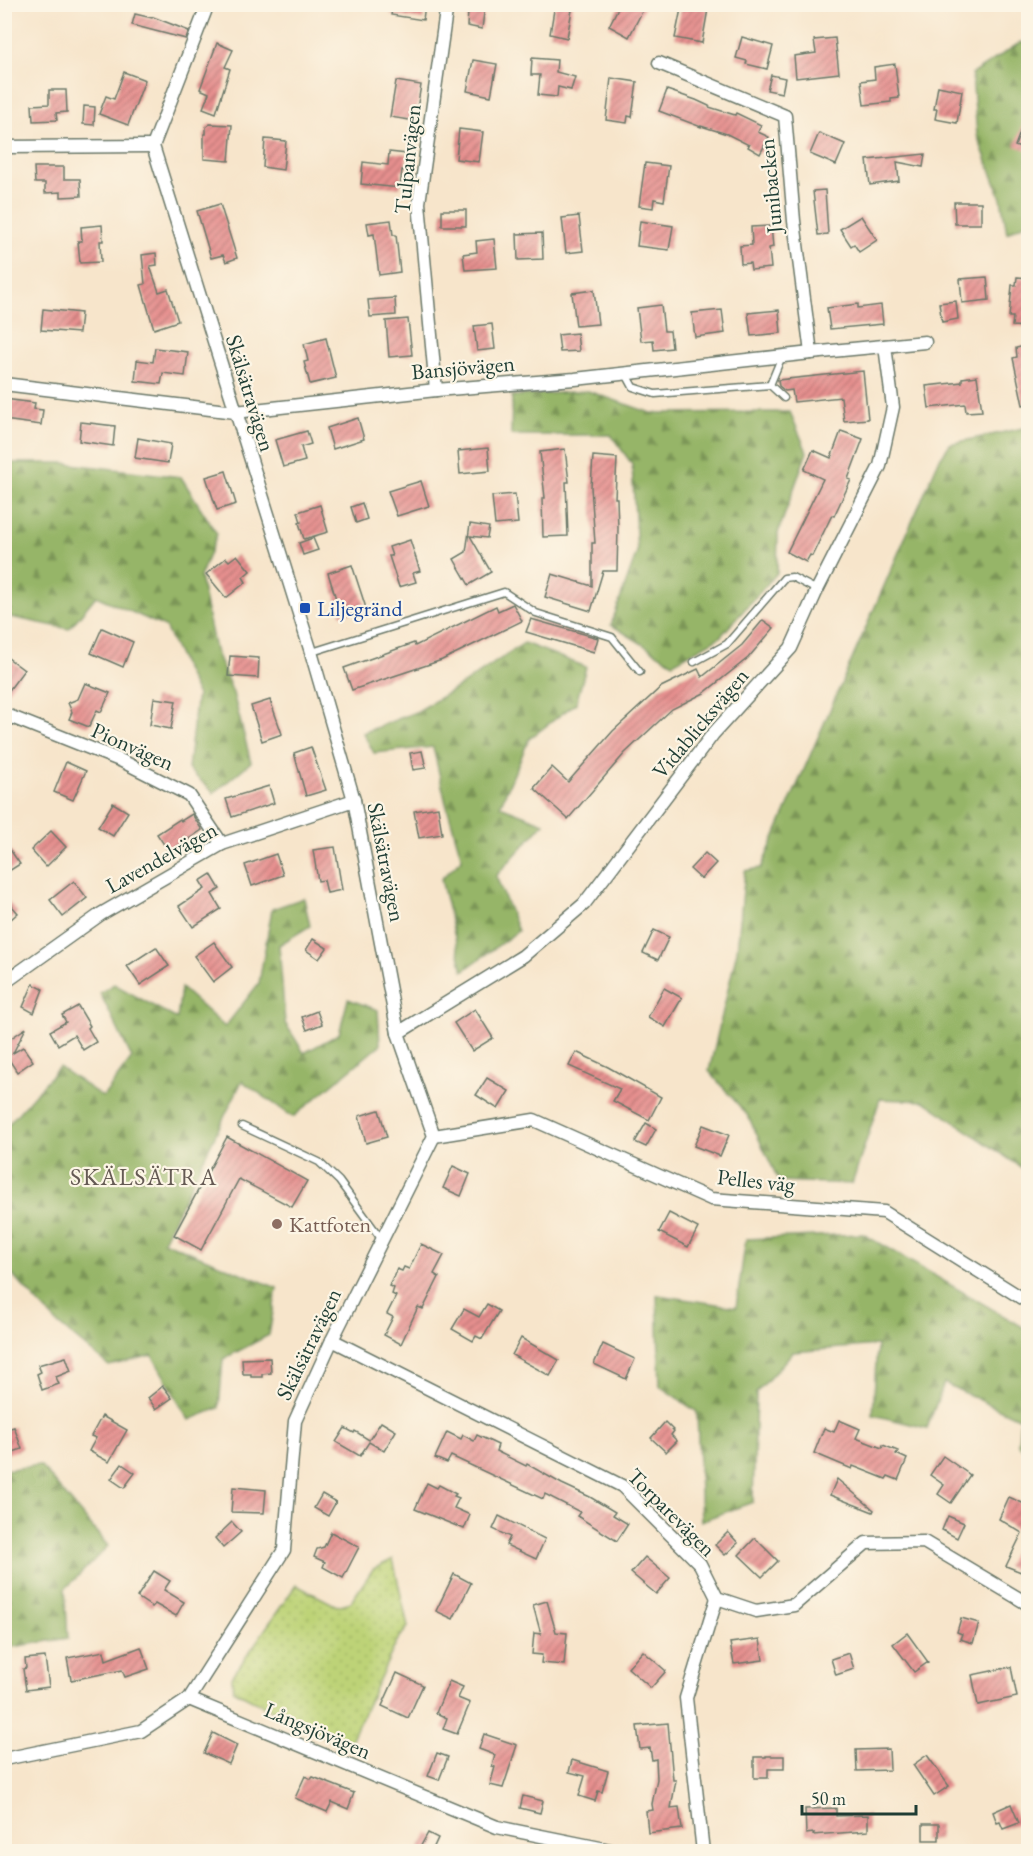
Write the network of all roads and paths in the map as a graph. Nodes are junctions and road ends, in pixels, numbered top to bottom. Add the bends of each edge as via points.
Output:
1 (208, 4) edge
2 (447, 4) edge
3 (659, 63) dead end
4 (153, 146) junction
5 (4, 147) edge
6 (925, 342) dead end
7 (885, 346) junction
8 (811, 353) junction
9 (782, 356) junction
10 (626, 374) junction
11 (4, 384) edge
12 (770, 385) junction
13 (436, 390) junction
14 (784, 398) dead end
15 (235, 412) junction
16 (817, 590) junction
17 (311, 652) junction
18 (694, 662) dead end
19 (640, 672) dead end
20 (4, 714) edge
21 (354, 800) junction
22 (222, 844) junction
23 (4, 983) edge
24 (398, 1033) junction
25 (242, 1126) dead end
26 (434, 1136) junction
27 (382, 1240) junction
28 (1029, 1302) edge
29 (332, 1340) junction
30 (717, 1598) junction
31 (1029, 1604) edge
32 (189, 1699) junction
33 (4, 1759) edge
34 (620, 1851) edge
35 (703, 1851) edge

1 - 4 street
2 - 13 street, Tulpanvägen via 419,203
3 - 8 street, Junibacken via 785,116
4 - 5 street
4 - 15 street, Skälsätravägen
6 - 7 street, Bansjövägen
7 - 8 street, Bansjövägen
7 - 16 street, Vidablicksvägen via 893,406 880,466
8 - 9 street, Bansjövägen
9 - 10 street, Bansjövägen
9 - 12 lane
10 - 12 lane via 633,387 655,394
10 - 13 street, Bansjövägen
11 - 15 street, Bansjövägen
12 - 14 lane
13 - 15 street, Bansjövägen
15 - 17 street, Skälsätravägen
16 - 18 lane via 792,577 784,578 728,644
16 - 24 street, Vidablicksvägen via 791,648 713,734 584,904 523,956
17 - 19 lane via 504,592 536,613 612,637
17 - 21 street, Skälsätravägen
20 - 22 street, Pionvägen via 122,761 189,795
21 - 22 street, Lavendelvägen
21 - 24 street, Skälsätravägen
22 - 23 street, Lavendelvägen via 101,914
24 - 26 street, Skälsätravägen
25 - 27 lane via 319,1162 339,1181
26 - 27 street, Skälsätravägen
26 - 28 street, Pelles väg via 534,1120 711,1199 884,1212
27 - 29 street, Skälsätravägen
29 - 30 street, Torparevägen via 622,1486 700,1564
29 - 32 street, Skälsätravägen via 295,1421 284,1550
30 - 31 street via 756,1611 794,1605 866,1543 924,1542
30 - 35 street via 686,1698
32 - 33 street via 141,1731
32 - 34 street, Långsjövägen via 497,1827

